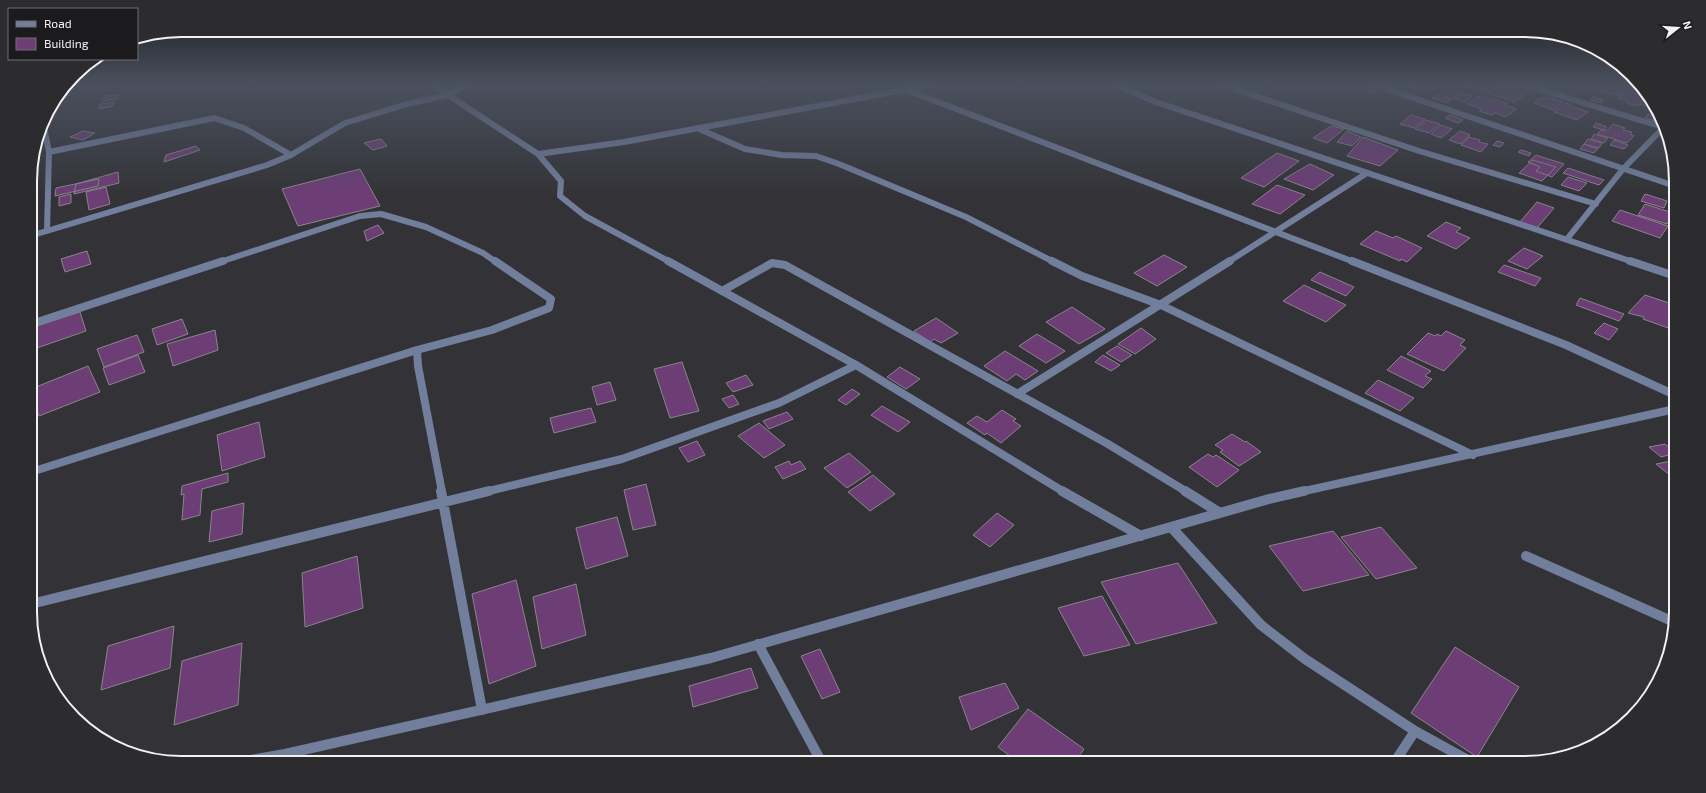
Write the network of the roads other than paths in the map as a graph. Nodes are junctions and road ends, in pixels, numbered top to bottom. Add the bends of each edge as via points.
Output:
1 (195, 122) edge
2 (231, 122) edge
3 (348, 122) edge
4 (489, 122) edge
5 (729, 122) edge
6 (992, 122) edge
7 (1215, 122) edge
8 (1333, 122) edge
9 (1484, 122) edge
10 (697, 128) junction
11 (1660, 132) edge
12 (45, 134) edge
13 (49, 152) junction
14 (538, 154) junction
15 (291, 155) junction
16 (1623, 169) junction
17 (1367, 173) junction
18 (1669, 184) edge
19 (1596, 204) junction
20 (47, 231) junction
21 (1276, 231) junction
22 (37, 234) edge
23 (1568, 239) junction
24 (1669, 274) edge
25 (722, 291) junction
26 (1161, 305) junction
27 (37, 322) edge
28 (418, 350) junction
29 (856, 365) junction
30 (1669, 392) edge
31 (1017, 394) junction
32 (1669, 410) edge
33 (1473, 455) junction
34 (37, 470) edge
35 (443, 502) junction
36 (1220, 513) junction
37 (1171, 527) junction
38 (1141, 536) junction
39 (1526, 556) dead end
40 (37, 602) edge
41 (1669, 620) edge
42 (758, 644) junction
43 (482, 710) junction
44 (1415, 731) junction
45 (297, 756) edge
46 (818, 756) edge
47 (1399, 756) edge
48 (1460, 756) edge

1 - 13 street
2 - 15 street
3 - 15 street
4 - 14 street
5 - 10 street
6 - 21 street
7 - 17 street
8 - 19 street via 1419,151
9 - 16 street
10 - 14 street via 624,142
10 - 26 street via 744,149 782,155 816,156 840,164 966,217 1082,276
11 - 16 street
12 - 13 street
13 - 20 street
14 - 25 street via 561,181 560,196 566,203 601,226
15 - 20 street via 267,165
16 - 18 street
16 - 19 street
17 - 21 street
17 - 23 street
19 - 23 street
20 - 22 street
21 - 26 street
21 - 30 street via 1566,345
23 - 24 street
25 - 29 street
25 - 31 street via 772,263 778,263
26 - 31 street
26 - 33 street
27 - 28 street via 360,216 381,214 426,227 483,253 551,299 549,308 522,319
28 - 34 street
28 - 35 street via 418,366
29 - 35 street via 779,403 622,459
29 - 38 street via 1068,495
31 - 36 street via 1108,444
32 - 33 street
33 - 36 street
35 - 40 street
35 - 43 street
36 - 37 street
37 - 38 street
37 - 44 street via 1261,625 1304,659
38 - 42 street
39 - 41 street
42 - 43 street via 712,658
42 - 46 street
43 - 45 street
44 - 47 street
44 - 48 street

